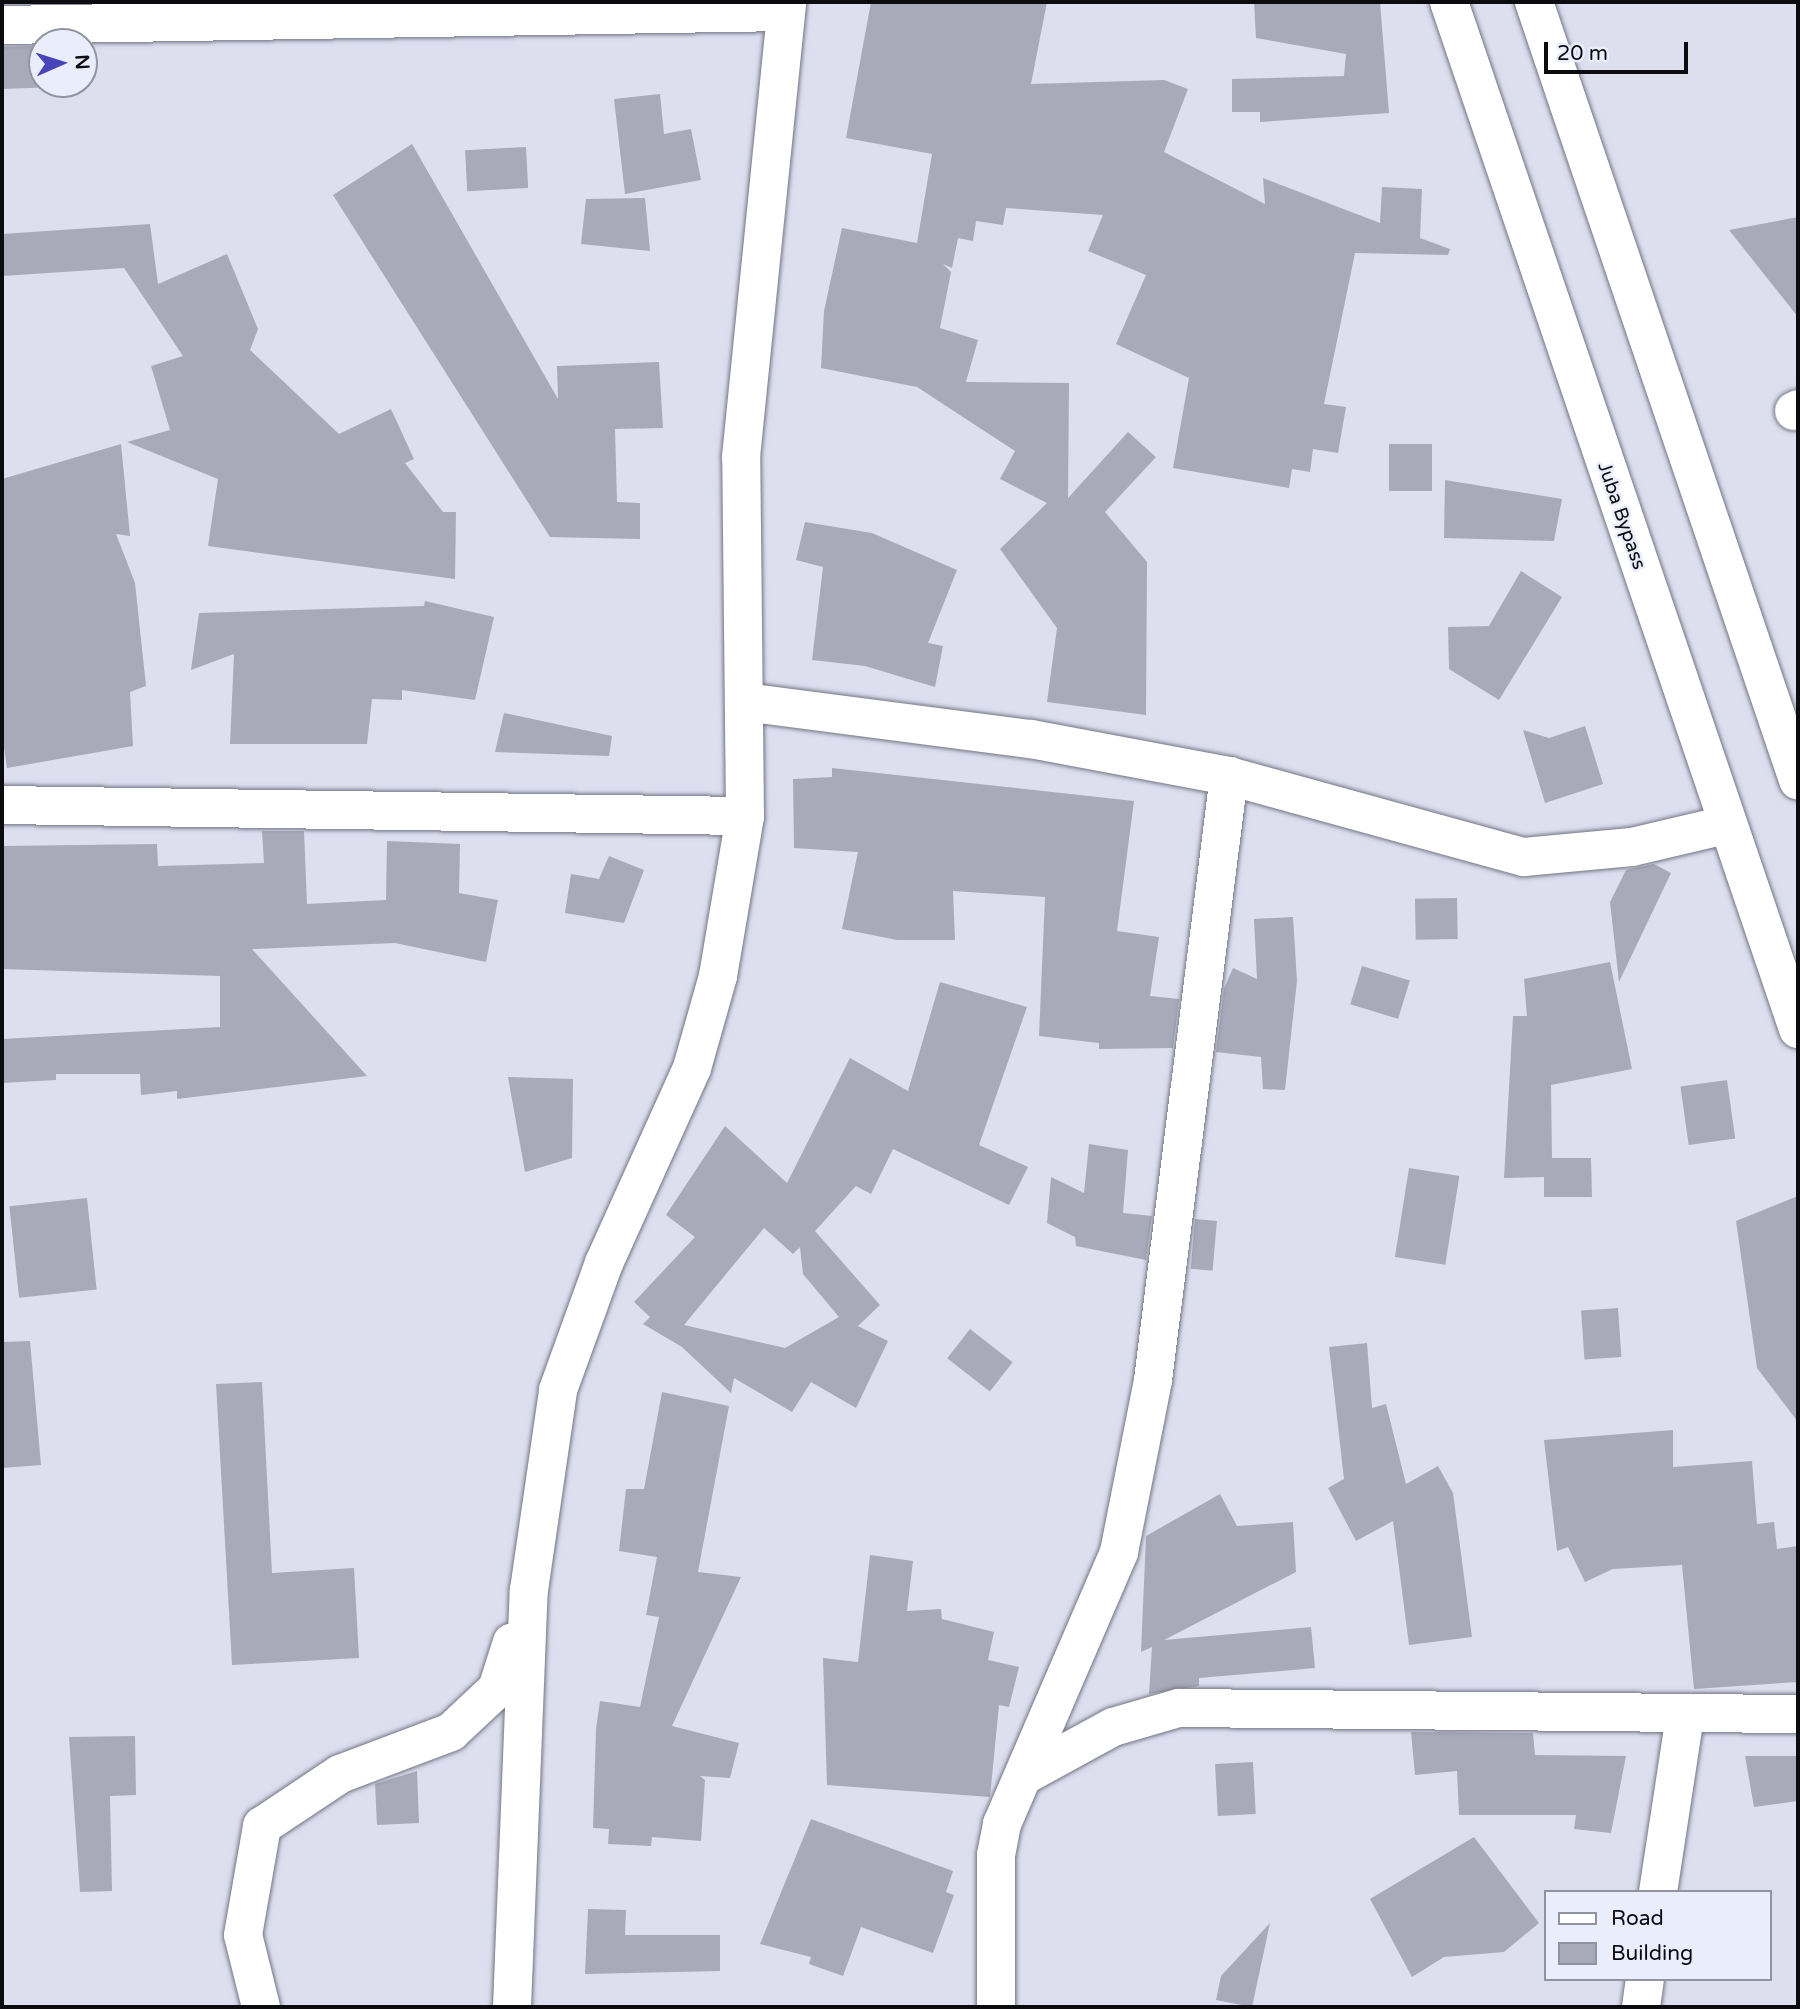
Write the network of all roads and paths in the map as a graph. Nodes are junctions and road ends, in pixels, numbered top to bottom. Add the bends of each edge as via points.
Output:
1 (1449, 2) edge
2 (1534, 2) edge
3 (784, 7) edge
4 (346, 10) edge
5 (2, 25) edge
6 (745, 702) junction
7 (1229, 776) junction
8 (1798, 780) edge
9 (2, 806) edge
10 (745, 816) junction
11 (1725, 825) junction
12 (1798, 1029) edge
13 (529, 1590) junction
14 (1798, 1714) edge
15 (1685, 1716) junction
16 (1025, 1775) junction
17 (1658, 1890) edge
18 (1645, 1981) edge
19 (261, 2007) edge
20 (512, 2007) edge
21 (996, 2007) edge
22 (1641, 2007) edge

1 - 11 street, Juba Bypass
2 - 8 street
3 - 4 street
3 - 6 street via 741,457
4 - 5 street
6 - 7 street via 1031,739
6 - 10 street
7 - 11 street via 1524,857 1632,847
7 - 16 street via 1153,1380 1119,1552
9 - 10 street
10 - 13 street via 718,975 692,1068 604,1263 558,1390
11 - 12 street, Juba Bypass
13 - 19 street via 496,1689 451,1732 340,1774 262,1826 243,1935
13 - 20 street
14 - 15 street
15 - 16 street via 1179,1708 1113,1727
15 - 17 street
16 - 21 street via 996,1855
18 - 22 street

